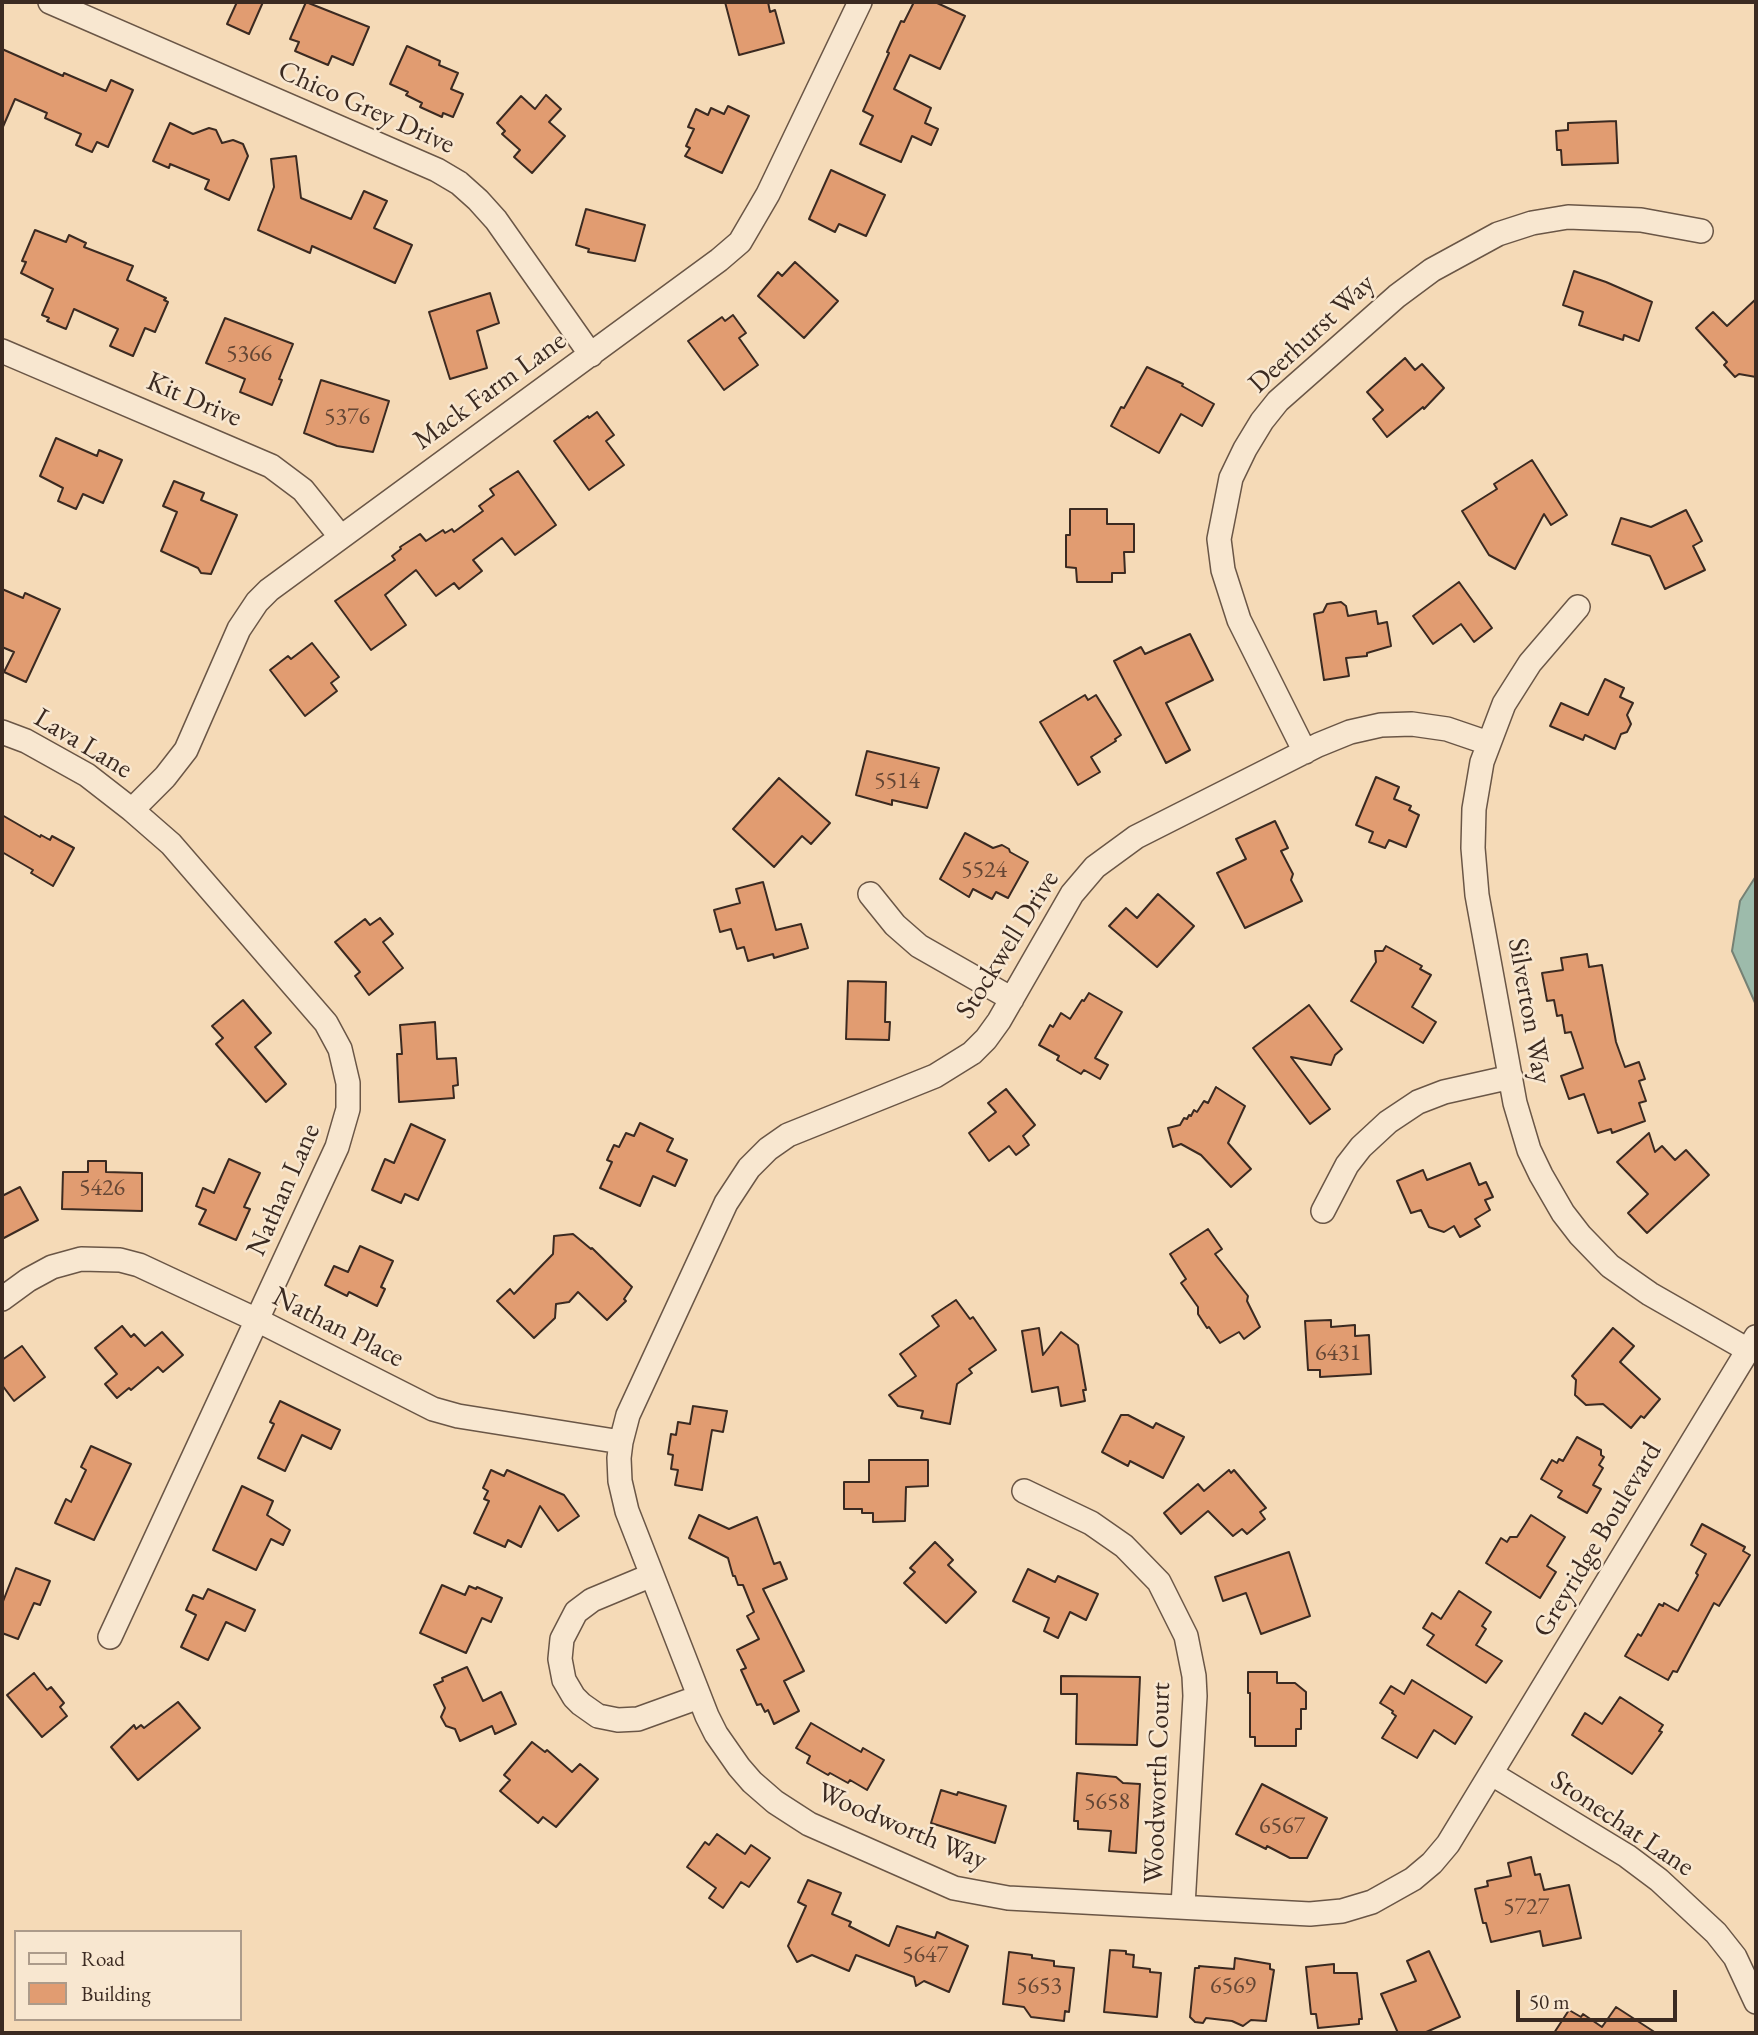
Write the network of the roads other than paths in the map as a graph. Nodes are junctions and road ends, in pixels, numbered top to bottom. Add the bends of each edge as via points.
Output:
1 (50, 2) edge
2 (860, 2) edge
3 (1700, 231) dead end
4 (2, 351) edge
5 (590, 355) junction
6 (340, 536) junction
7 (1578, 607) dead end
8 (2, 732) edge
9 (1488, 743) junction
10 (1305, 752) junction
11 (132, 810) junction
12 (870, 894) dead end
13 (1012, 999) junction
14 (1511, 1077) junction
15 (1323, 1211) dead end
16 (2, 1299) edge
17 (258, 1321) junction
18 (1752, 1344) edge
19 (621, 1442) junction
20 (1024, 1491) dead end
21 (652, 1575) junction
22 (110, 1637) dead end
23 (699, 1698) junction
24 (1492, 1774) junction
25 (1183, 1906) junction
26 (1756, 2002) edge

1 - 5 street, Chico Grey Drive via 459,183 496,220
2 - 5 street, Mack Farm Lane via 768,194 740,242
3 - 10 street, Deerhurst Way via 1641,220 1568,217 1498,234 1432,270 1397,296 1278,401 1262,421 1231,478 1219,539 1223,570 1239,620
4 - 6 street, Kit Drive via 271,466 303,489
5 - 6 street, Mack Farm Lane
6 - 11 street, Mack Farm Lane via 257,602 234,640 186,750
7 - 9 street, Silverton Way via 1521,675
8 - 11 street, Lava Lane via 87,775
9 - 10 street, Stockwell Drive via 1447,729 1381,725 1350,732
9 - 14 street, Silverton Way via 1474,809 1474,872
10 - 13 street, Stockwell Drive via 1136,837 1102,861 1072,894
11 - 17 street, Nathan Lane via 171,844 314,1006 343,1057 348,1092 344,1128
12 - 13 street via 919,946
13 - 19 street, Stockwell Drive via 986,1039 962,1061 788,1135 748,1168 726,1203 628,1415
14 - 15 street via 1444,1092 1394,1118 1352,1159
14 - 18 street, Silverton Way via 1529,1150 1580,1235 1610,1266 1650,1294
16 - 17 street, Nathan Place via 52,1267 101,1258 139,1265
17 - 19 street, Nathan Place via 433,1409
17 - 22 street, Nathan Lane
18 - 24 street, Greyridge Boulevard
19 - 21 street, Woodworth Way via 626,1511
20 - 25 street, Woodworth Court via 1091,1523 1124,1546 1159,1582 1186,1636 1195,1696
21 - 23 street, Woodworth Way
21 - 23 street via 601,1595 576,1612 560,1649 564,1679 581,1704 598,1716 618,1720 638,1719
23 - 25 street, Woodworth Way via 728,1752 775,1802 809,1824 954,1888 1008,1898
24 - 25 street, Greyridge Boulevard via 1438,1857 1382,1898 1352,1909 1321,1913
24 - 26 street, Stonechat Lane via 1659,1880 1716,1933 1735,1957

